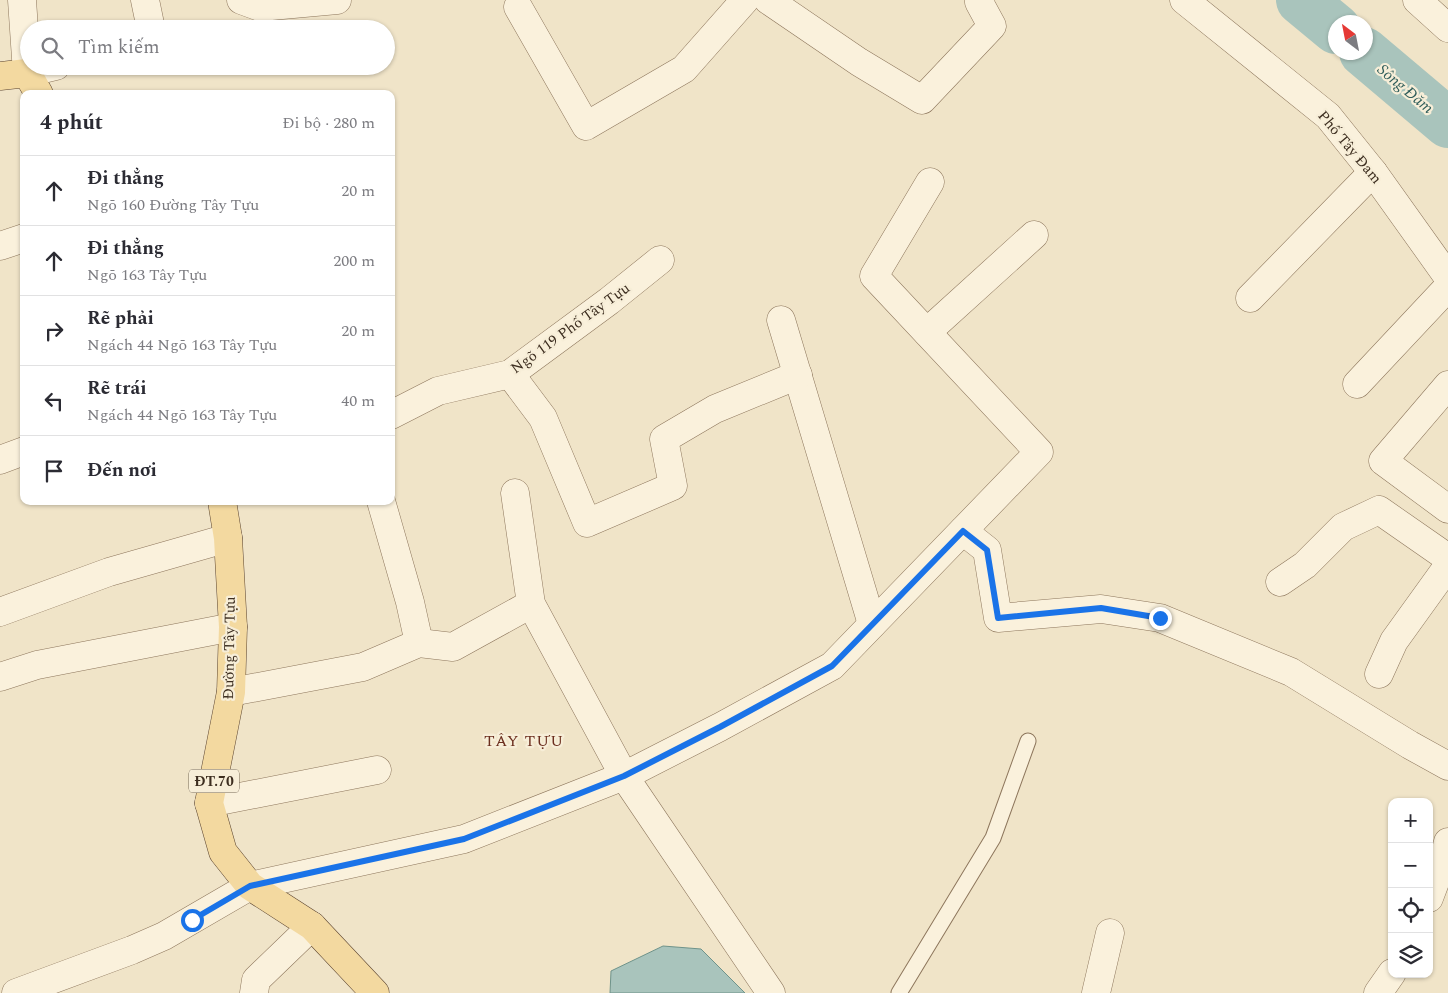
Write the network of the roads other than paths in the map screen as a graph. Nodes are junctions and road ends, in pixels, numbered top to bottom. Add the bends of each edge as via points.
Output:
1 (22, 0) edge
2 (145, 0) edge
3 (241, 0) edge
4 (337, 0) edge
5 (745, 0) edge
6 (768, 0) edge
7 (980, 0) edge
8 (1184, 0) edge
9 (1417, 0) edge
10 (518, 7) dead end
11 (25, 20) edge
12 (150, 20) edge
13 (1448, 28) edge
14 (44, 75) edge
15 (0, 76) edge
16 (33, 83) edge
17 (1373, 172) junction
18 (930, 182) dead end
19 (1034, 235) dead end
20 (20, 239) edge
21 (0, 246) edge
22 (660, 260) dead end
23 (1448, 277) edge
24 (1448, 286) edge
25 (1250, 298) dead end
26 (781, 320) dead end
27 (927, 332) junction
28 (510, 374) junction
29 (798, 375) junction
30 (1356, 384) dead end
31 (1448, 385) edge
32 (395, 413) edge
33 (20, 452) edge
34 (0, 460) edge
35 (516, 493) dead end
36 (223, 505) edge
37 (382, 505) edge
38 (1448, 509) edge
39 (963, 531) junction
40 (228, 538) junction
41 (1448, 558) edge
42 (1448, 566) edge
43 (1280, 582) dead end
44 (531, 604) junction
45 (0, 612) edge
46 (872, 624) junction
47 (233, 627) junction
48 (419, 643) junction
49 (1379, 674) dead end
50 (0, 677) edge
51 (231, 692) junction
52 (1028, 741) dead end
53 (1448, 766) edge
54 (377, 770) dead end
55 (624, 776) junction
56 (209, 803) junction
57 (1447, 853) edge
58 (250, 886) junction
59 (1433, 888) edge
60 (312, 926) junction
61 (1110, 933) dead end
62 (1388, 978) edge
63 (16, 993) edge
64 (254, 993) edge
65 (375, 993) edge
66 (771, 993) edge
67 (899, 993) edge
68 (1096, 993) edge
69 (1378, 993) edge

1 - 11 street
2 - 12 street
3 - 4 street via 260,7
5 - 10 street via 684,69 586,126
6 - 7 street via 922,100 992,26 978,2
8 - 17 street, Phố Tây Đam via 1328,116
9 - 13 street
14 - 16 street
15 - 16 main road
17 - 23 street, Phố Tây Đam
17 - 25 street
18 - 27 street via 874,276
19 - 27 street
20 - 21 street
22 - 28 street, Ngõ 119 Phố Tây Tựu
24 - 30 street
26 - 29 street
27 - 39 street via 1039,452
28 - 29 street via 544,418 586,523 673,486 664,439 715,409
28 - 32 street, Ngõ 119 Phố Tây Tựu via 438,391
29 - 46 street
31 - 38 street via 1383,461
33 - 34 street
35 - 44 street
36 - 40 main road, Đường Tây Tựu / ĐT.70
37 - 48 street
39 - 46 street
39 - 53 street via 987,550 998,618 1101,608 1160,618 1291,672
40 - 45 street via 109,572
40 - 47 main road, Đường Tây Tựu / ĐT.70
41 - 43 street via 1380,510 1343,527 1305,565
42 - 49 street via 1394,641
44 - 48 street via 453,647
44 - 55 street
46 - 55 street via 832,666
47 - 50 street via 37,665
47 - 51 main road, Đường Tây Tựu / ĐT.70
48 - 51 street via 363,668
51 - 56 main road, Đường Tây Tựu / ĐT.70
52 - 67 lane via 993,838
54 - 56 street
55 - 58 street via 464,839
55 - 66 street
56 - 58 main road, Đường Tây Tựu / ĐT.70 via 224,852
57 - 59 street
58 - 60 main road, Đường Tây Tựu / ĐT.70
58 - 63 street via 156,940
60 - 64 street via 256,980
60 - 65 main road, Đường Tây Tựu / ĐT.70
61 - 68 street
62 - 69 street

